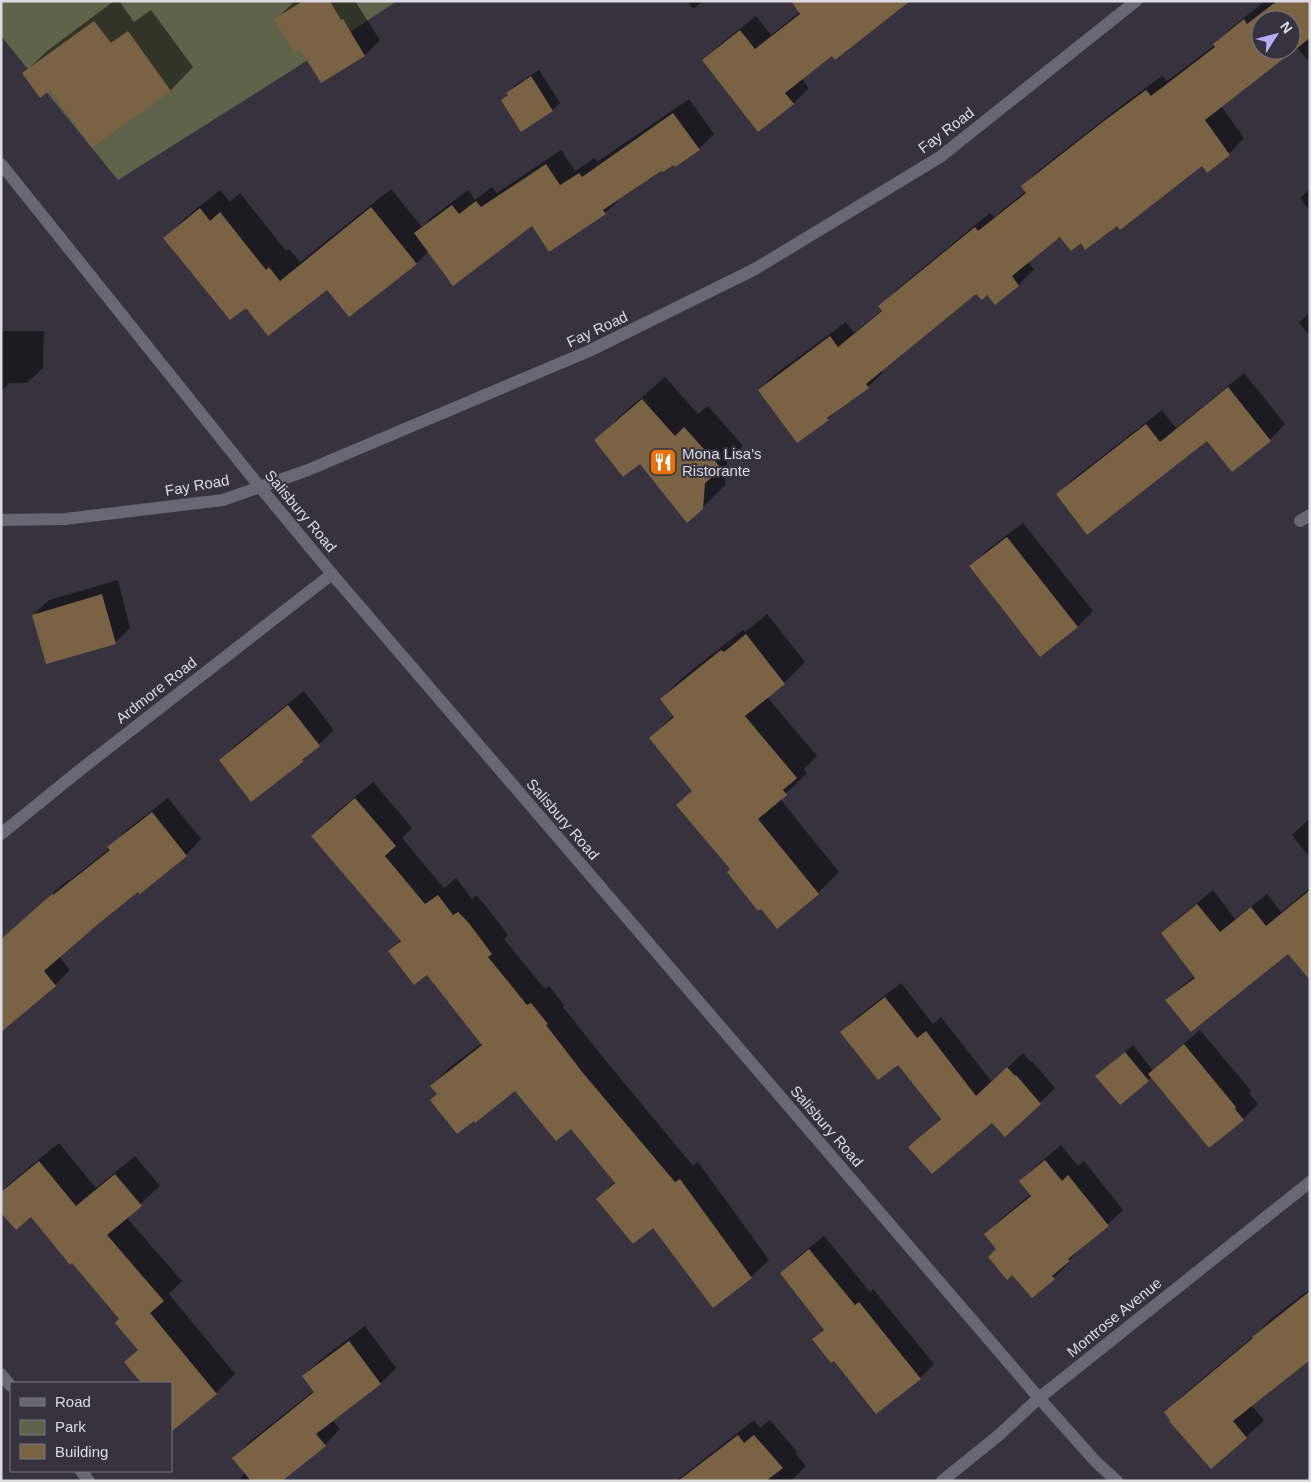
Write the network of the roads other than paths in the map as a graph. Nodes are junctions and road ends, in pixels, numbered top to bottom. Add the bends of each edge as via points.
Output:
1 (1136, 1) edge
2 (1, 164) edge
3 (260, 487) junction
4 (1, 520) edge
5 (332, 574) junction
6 (1, 834) edge
7 (1310, 1182) edge
8 (1, 1374) edge
9 (10, 1385) edge
10 (1039, 1398) junction
11 (942, 1481) edge
12 (1117, 1481) edge

1 - 3 street, Fay Road via 940,157 755,269 589,352
2 - 3 street, Salisbury Road
3 - 4 street, Fay Road via 223,500 65,519
3 - 5 street, Salisbury Road
5 - 6 street, Ardmore Road
5 - 10 street, Salisbury Road
7 - 10 street, Montrose Avenue
8 - 9 street
10 - 11 street, Montrose Avenue
10 - 12 street, Salisbury Road

